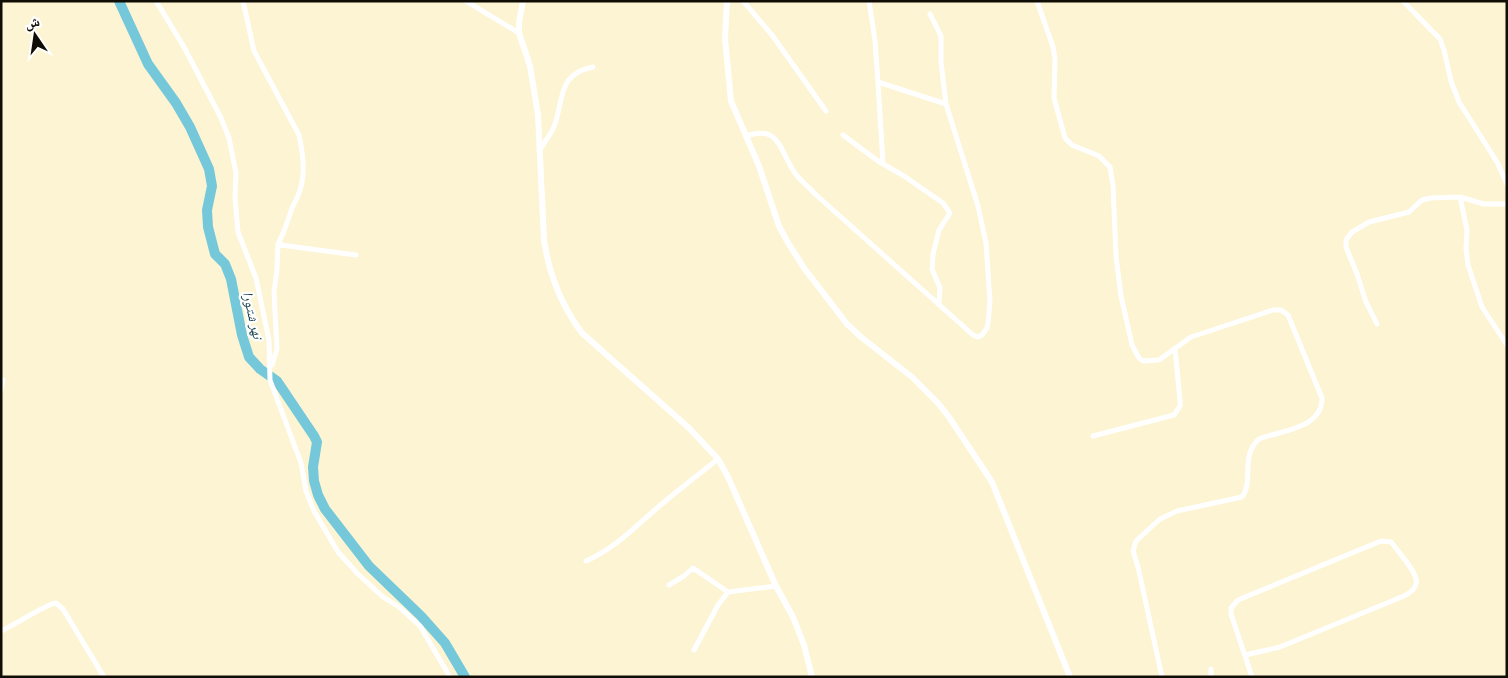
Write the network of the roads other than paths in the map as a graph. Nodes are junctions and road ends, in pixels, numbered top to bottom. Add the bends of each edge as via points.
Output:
1 (156, 1) edge
2 (243, 1) edge
3 (466, 1) edge
4 (523, 1) edge
5 (727, 1) edge
6 (743, 1) edge
7 (869, 1) edge
8 (1037, 1) edge
9 (1404, 1) edge
10 (930, 14) dead end
11 (519, 32) junction
12 (593, 67) dead end
13 (878, 82) junction
14 (946, 104) junction
15 (826, 111) dead end
16 (843, 134) dead end
17 (746, 136) junction
18 (540, 148) junction
19 (883, 164) junction
20 (1507, 184) edge
21 (1460, 197) junction
22 (1507, 204) edge
23 (278, 244) junction
24 (356, 255) dead end
25 (940, 305) junction
26 (1377, 324) dead end
27 (1507, 345) edge
28 (1175, 348) junction
29 (270, 371) junction
30 (4, 380) dead end
31 (1, 390) edge
32 (1092, 436) dead end
33 (718, 459) junction
34 (586, 561) dead end
35 (669, 585) dead end
36 (776, 586) junction
37 (728, 592) junction
38 (1, 631) edge
39 (694, 650) dead end
40 (1245, 655) junction
41 (1211, 669) dead end
42 (104, 677) edge
43 (450, 677) edge
44 (812, 677) edge
45 (1070, 677) edge
46 (1162, 677) edge
47 (1211, 677) edge
48 (1252, 677) edge

1 - 29 street via 221,118 230,143 236,173 238,232 256,278 269,340
2 - 23 street via 254,51 299,135 301,146 303,182
3 - 11 street
4 - 11 street
5 - 17 street via 725,39 731,101
6 - 15 street via 778,43
7 - 13 street
8 - 28 street via 1053,47 1054,98 1065,138 1072,145 1099,156 1110,167 1121,296 1132,345 1139,358 1151,362
9 - 20 street via 1440,39 1462,107
10 - 14 street via 941,36
11 - 18 street via 530,66
12 - 18 street via 576,72 566,83 555,124
13 - 14 street
13 - 19 street
14 - 25 street via 983,226 990,302 987,328 978,337 973,335
16 - 19 street
17 - 25 street via 763,133 775,138 800,179
17 - 45 street via 783,233 804,268 847,324 912,377 937,402 992,482
18 - 33 street via 547,258 565,308 591,343 690,428
19 - 25 street via 943,203 950,213 939,230 933,254 932,269 940,288
21 - 22 street via 1484,204
21 - 26 street via 1422,200 1409,212 1369,222 1347,237 1346,248
21 - 27 street via 1467,230 1468,265 1482,307
23 - 24 street
23 - 29 street via 274,292 277,349
28 - 32 street via 1180,401 1177,412
28 - 46 street via 1204,332 1282,310 1288,315 1318,384 1322,402 1318,414 1304,425 1256,442 1250,453 1242,497 1168,514 1136,541 1133,551
29 - 43 street via 270,380 301,463 306,492 328,537 358,574 420,626
30 - 31 street
33 - 34 street via 624,538
33 - 36 street
35 - 37 street via 693,568
36 - 37 street
36 - 44 street via 793,617
37 - 39 street
38 - 42 street via 56,603 63,609
40 - 40 street via 1230,614 1238,600 1381,541 1391,542 1415,575 1416,588 1404,596 1280,647
40 - 48 street
41 - 47 street

